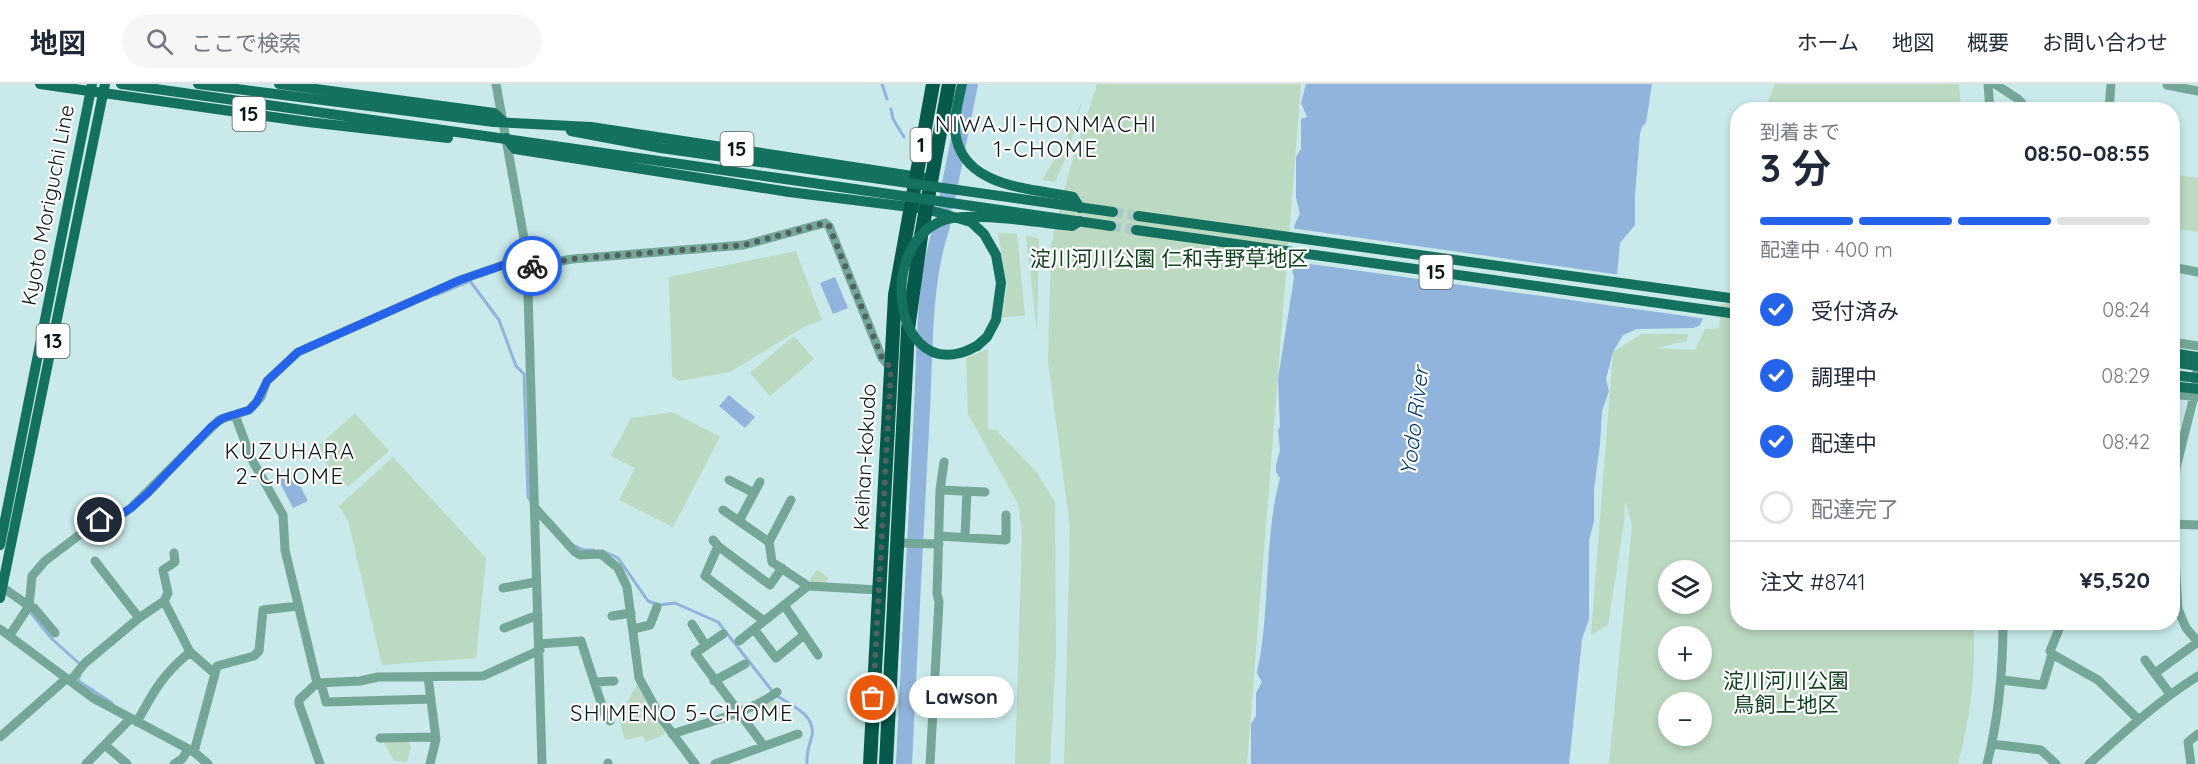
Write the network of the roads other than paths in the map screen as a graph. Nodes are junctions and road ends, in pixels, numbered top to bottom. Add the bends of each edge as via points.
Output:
1 (40, 84) edge
2 (121, 84) edge
3 (198, 84) edge
4 (279, 84) edge
5 (496, 84) edge
6 (933, 84) edge
7 (949, 84) edge
8 (962, 84) edge
9 (1988, 84) edge
10 (1995, 84) edge
11 (2111, 84) edge
12 (2167, 85) edge
13 (2183, 86) edge
14 (91, 88) edge
15 (104, 88) edge
16 (2198, 91) edge
17 (240, 95) junction
18 (1989, 102) edge
19 (2021, 102) edge
20 (2110, 102) edge
21 (503, 121) junction
22 (542, 125) junction
23 (458, 133) junction
24 (506, 138) junction
25 (915, 176) junction
26 (932, 179) junction
27 (911, 207) junction
28 (1080, 208) junction
29 (926, 209) junction
30 (1113, 212) tunnel mouth
31 (1138, 216) tunnel mouth
32 (1080, 221) junction
33 (1111, 226) tunnel mouth
34 (1136, 230) tunnel mouth
35 (528, 262) junction
36 (2180, 269) edge
37 (2198, 272) edge
38 (1730, 298) edge
39 (1730, 313) edge
40 (2180, 343) edge
41 (2198, 346) edge
42 (2180, 354) edge
43 (2198, 357) edge
44 (2180, 363) edge
45 (2198, 364) edge
46 (891, 368) junction
47 (2180, 376) edge
48 (2198, 378) edge
49 (2180, 389) edge
50 (2180, 394) edge
51 (2197, 394) edge
52 (236, 417) junction
53 (2180, 437) edge
54 (944, 462) dead end
55 (729, 480) dead end
56 (760, 482) dead end
57 (940, 490) junction
58 (967, 491) junction
59 (985, 492) dead end
60 (754, 493) junction
61 (792, 500) dead end
62 (535, 508) junction
63 (723, 510) dead end
64 (1006, 515) dead end
65 (739, 522) junction
66 (2180, 524) edge
67 (2198, 525) edge
68 (965, 537) junction
69 (939, 540) junction
70 (769, 542) junction
71 (903, 543) junction
72 (0, 546) edge
73 (174, 553) dead end
74 (95, 561) dead end
75 (782, 568) junction
76 (536, 582) junction
77 (808, 586) junction
78 (503, 588) dead end
79 (879, 590) junction
80 (1, 593) edge
81 (164, 601) junction
82 (783, 605) junction
83 (29, 606) junction
84 (298, 606) junction
85 (657, 607) dead end
86 (631, 613) junction
87 (538, 615) junction
88 (612, 616) dead end
89 (2180, 616) edge
90 (139, 618) junction
91 (764, 621) junction
92 (692, 624) dead end
93 (504, 628) dead end
94 (0, 629) edge
95 (633, 629) junction
96 (754, 629) junction
97 (2003, 630) edge
98 (2059, 630) edge
99 (55, 633) dead end
100 (723, 634) dead end
101 (10, 635) junction
102 (804, 636) junction
103 (739, 641) dead end
104 (2198, 642) edge
105 (706, 646) junction
106 (539, 647) junction
107 (190, 651) junction
108 (2052, 654) junction
109 (818, 655) dead end
110 (2145, 660) dead end
111 (744, 664) dead end
112 (214, 673) junction
113 (2155, 673) junction
114 (2198, 676) edge
115 (428, 677) junction
116 (69, 679) junction
117 (2002, 680) junction
118 (360, 681) junction
119 (614, 681) dead end
120 (714, 681) junction
121 (594, 682) junction
122 (319, 683) junction
123 (777, 692) dead end
124 (2170, 694) junction
125 (431, 699) junction
126 (363, 701) junction
127 (737, 712) junction
128 (2138, 719) junction
129 (133, 721) junction
130 (610, 721) dead end
131 (672, 734) junction
132 (798, 734) dead end
133 (2198, 734) edge
134 (0, 737) edge
135 (435, 737) junction
136 (380, 738) dead end
137 (1992, 744) junction
138 (105, 745) junction
139 (764, 746) junction
140 (191, 751) junction
141 (86, 764) edge
142 (127, 764) edge
143 (174, 764) edge
144 (208, 764) edge
145 (320, 764) edge
146 (430, 764) edge
147 (542, 764) edge
148 (695, 764) edge
149 (715, 764) edge
150 (870, 764) edge
151 (886, 764) edge
152 (930, 764) edge
153 (1986, 764) edge
154 (2056, 764) edge
155 (2089, 764) edge
156 (2192, 764) edge

1 - 14 main road, 15
2 - 17 main road, 15
3 - 17 main road, 15
4 - 21 main road, 15 via 494,113
5 - 21 street
6 - 25 highway, Keihan-kokudo / 1
7 - 26 highway, Keihan-kokudo / 1
8 - 28 main road via 955,130 961,149 977,170 1003,184 1073,197
9 - 18 street
10 - 19 street
11 - 20 street
12 - 13 street
13 - 16 street
14 - 15 main road, 15
14 - 72 main road, Kyoto Moriguchi Line / 13
15 - 23 main road, 15 via 395,133 450,138
15 - 80 main road, Kyoto Moriguchi Line / 13
17 - 21 main road, 15
17 - 23 main road, 15
21 - 22 main road, 15
21 - 24 street
22 - 25 main road, 15 via 591,127
22 - 28 main road, 15, bridge via 662,148
23 - 24 main road, 15
24 - 27 main road, 15 via 515,149
24 - 32 main road, 15, bridge
24 - 35 street
25 - 26 main road, 15
25 - 27 highway, Keihan-kokudo / 1
26 - 29 highway, Keihan-kokudo / 1
27 - 29 main road, 15
27 - 46 highway, Keihan-kokudo / 1 via 895,295
28 - 30 main road, 15, bridge
29 - 32 main road, 15, bridge via 971,222 984,234 996,255 1001,283 996,321 987,337 960,354 940,354 926,349 911,333 902,309 903,271 915,239 929,227 944,220 964,216 1072,226
29 - 71 highway, Keihan-kokudo / 1 via 908,329
31 - 38 main road, 15
32 - 33 main road, 15, bridge
34 - 39 main road, 15
35 - 46 street via 744,245 825,223 882,358
35 - 52 street via 460,280 298,352 267,381 256,403
35 - 62 street
36 - 37 street
40 - 41 street
42 - 43 main road
44 - 45 main road, bridge
45 - 51 street
46 - 79 highway, Keihan-kokudo / 1
47 - 48 main road, bridge
49 - 51 main road, bridge
50 - 51 street
51 - 53 street
52 - 83 street via 223,418 211,427 131,508 95,523 52,554 32,576
52 - 84 street via 251,458 283,515 285,550
54 - 57 street
55 - 60 street
56 - 60 street
57 - 58 street
57 - 69 street
58 - 59 street
58 - 68 street
60 - 65 street
61 - 70 street
62 - 76 street
62 - 86 street via 575,552 602,554 618,568 627,587
63 - 65 street
64 - 68 street via 1006,540
65 - 70 street
66 - 67 street
68 - 69 street
69 - 71 street
69 - 152 street
70 - 75 street via 772,562
71 - 151 highway, Keihan-kokudo / 1
73 - 81 street via 175,562 163,570 168,593
74 - 90 street
75 - 77 street
75 - 91 street via 770,585 716,543 705,576
76 - 78 street
76 - 87 street
77 - 79 street
77 - 82 street
79 - 150 highway, Keihan-kokudo / 1
80 - 83 street
81 - 90 street
81 - 107 street
82 - 91 street
82 - 102 street
83 - 99 street
83 - 101 street
84 - 112 street via 263,610 259,651 254,656 217,666
84 - 122 street
85 - 95 street via 650,625
86 - 88 street
86 - 95 street
87 - 93 street
87 - 106 street
89 - 104 street
90 - 116 street
91 - 96 street
92 - 105 street
94 - 101 street
95 - 131 street via 639,678
96 - 102 street via 776,658
96 - 103 street
97 - 117 street
98 - 108 street
100 - 105 street
101 - 116 street
102 - 109 street
104 - 113 street
105 - 120 street via 695,653
106 - 115 street via 483,676
106 - 121 street via 581,641
106 - 147 street
107 - 112 street
107 - 129 street via 170,668
108 - 117 street via 2043,686
108 - 128 street via 2098,680
110 - 113 street
111 - 120 street
112 - 140 street
113 - 124 street
114 - 124 street
115 - 118 street
115 - 125 street
116 - 129 street
116 - 134 street
117 - 137 street
118 - 122 street
118 - 126 street
119 - 121 street
120 - 127 street
121 - 130 street
122 - 126 street via 326,702
122 - 145 street via 299,704
123 - 127 street
124 - 128 street
125 - 126 street
125 - 135 street
127 - 131 street
127 - 139 street
128 - 155 street
129 - 138 street
129 - 140 street
131 - 148 street
132 - 139 street
133 - 156 street via 2188,742
135 - 136 street
135 - 146 street
137 - 153 street
137 - 154 street via 2041,750
138 - 141 street
138 - 142 street
139 - 149 street
140 - 143 street
140 - 144 street

